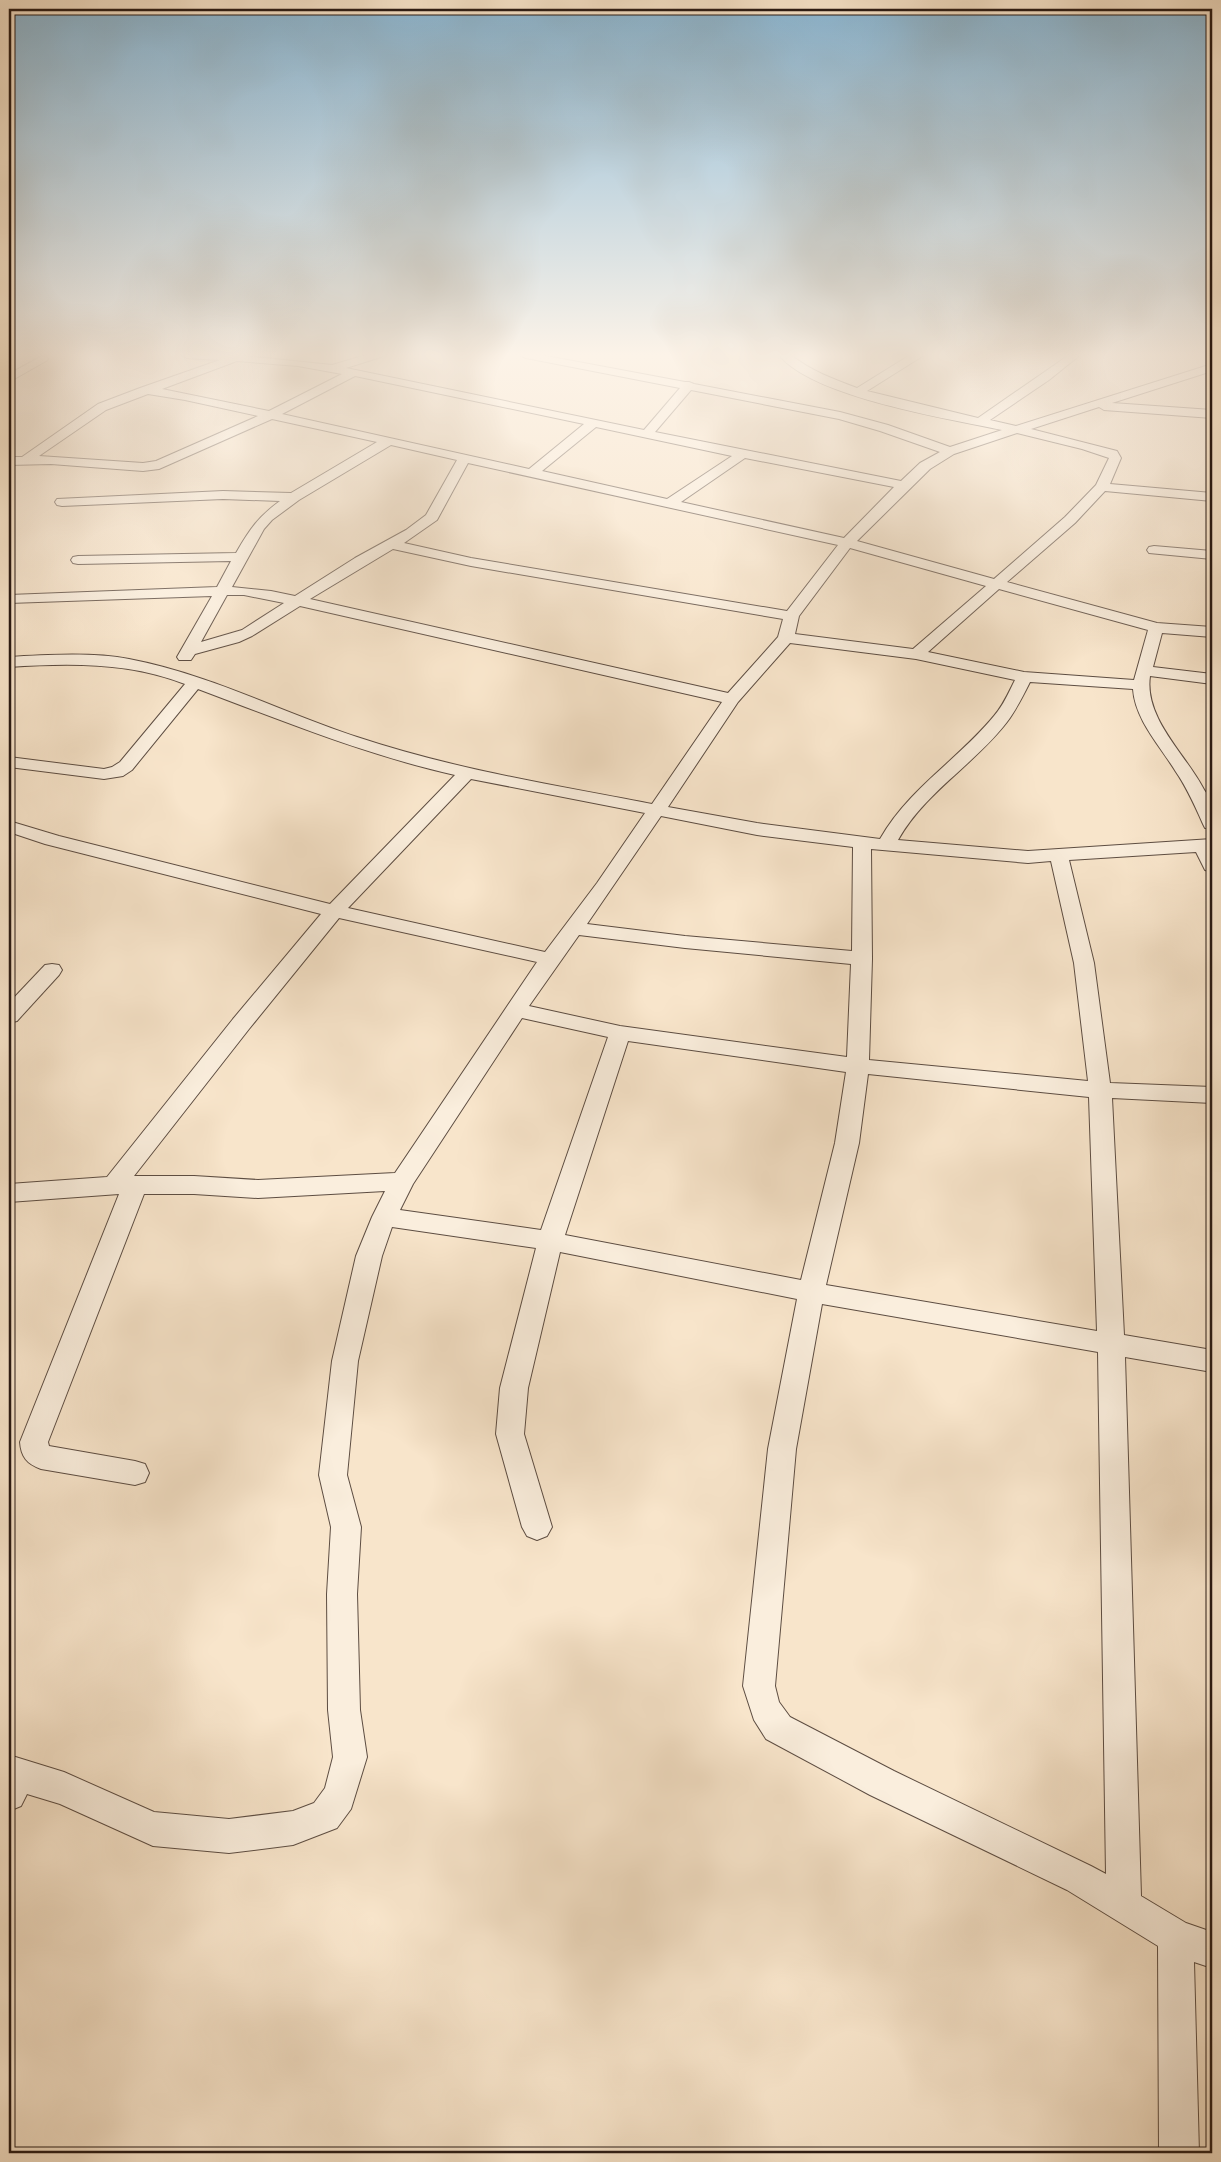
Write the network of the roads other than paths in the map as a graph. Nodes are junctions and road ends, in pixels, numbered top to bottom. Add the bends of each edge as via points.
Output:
1 (32, 456) edge
2 (179, 456) edge
3 (364, 456) edge
4 (460, 456) edge
5 (553, 456) edge
6 (740, 456) edge
7 (753, 456) edge
8 (942, 456) edge
9 (1114, 456) edge
10 (465, 457) junction
11 (26, 460) junction
12 (9, 461) edge
13 (533, 472) junction
14 (904, 485) junction
15 (1102, 487) junction
16 (294, 497) junction
17 (1212, 497) edge
18 (62, 502) dead end
19 (670, 503) junction
20 (847, 543) junction
21 (392, 544) junction
22 (1154, 550) dead end
23 (1212, 555) edge
24 (241, 557) junction
25 (78, 560) dead end
26 (995, 584) junction
27 (223, 591) junction
28 (9, 599) edge
29 (296, 600) junction
30 (791, 616) junction
31 (1156, 628) junction
32 (1212, 632) edge
33 (786, 638) junction
34 (190, 650) junction
35 (916, 654) junction
36 (9, 662) edge
37 (172, 673) junction
38 (1024, 677) junction
39 (1143, 678) junction
40 (1212, 678) edge
41 (195, 682) junction
42 (732, 698) junction
43 (9, 762) edge
44 (467, 773) junction
45 (1212, 781) edge
46 (1191, 783) junction
47 (658, 809) junction
48 (1212, 824) edge
49 (9, 826) edge
50 (862, 842) junction
51 (886, 845) junction
52 (1208, 846) edge
53 (1060, 856) junction
54 (1212, 866) edge
55 (334, 911) junction
56 (573, 928) junction
57 (550, 958) junction
58 (862, 959) junction
59 (52, 970) dead end
60 (517, 1010) junction
61 (9, 1016) edge
62 (620, 1033) junction
63 (858, 1066) junction
64 (1100, 1090) junction
65 (1212, 1095) edge
66 (402, 1181) junction
67 (124, 1185) junction
68 (9, 1193) edge
69 (384, 1217) junction
70 (550, 1241) junction
71 (811, 1292) junction
72 (1111, 1345) junction
73 (1212, 1361) edge
74 (135, 1473) dead end
75 (537, 1527) dead end
76 (12, 1780) edge
77 (1124, 1905) junction
78 (1176, 1937) junction
79 (1212, 1950) edge
80 (1179, 2153) edge

1 - 11 street
2 - 11 street via 159,465 144,466
3 - 16 street
4 - 10 street
5 - 13 street
6 - 19 street
7 - 14 street
8 - 14 street
9 - 15 street
10 - 13 street
10 - 21 street via 432,517
11 - 12 street
13 - 19 street
14 - 20 street
15 - 17 street
15 - 26 street via 1070,520
16 - 18 street via 223,495
16 - 24 street via 267,517
19 - 20 street
20 - 26 street
20 - 30 street
21 - 29 street
21 - 30 street via 471,562
22 - 23 street
24 - 25 street
24 - 27 street
26 - 31 street
26 - 35 street
27 - 28 street
27 - 29 street via 244,591
27 - 34 street
29 - 34 street via 246,633
29 - 42 street
30 - 33 street
31 - 32 street
31 - 39 street
33 - 35 street
33 - 42 street
34 - 37 street
35 - 38 street
36 - 37 street via 60,659 127,663
37 - 41 street
38 - 39 street
38 - 51 street via 999,722 908,810
39 - 40 street
39 - 46 street via 1146,706 1164,743
41 - 43 street via 126,766 117,772 104,774
41 - 44 street via 351,741
42 - 47 street
44 - 47 street
44 - 55 street
45 - 46 street
46 - 48 street
47 - 50 street via 756,829
47 - 56 street
49 - 55 street via 52,840
50 - 51 street
50 - 58 street
51 - 53 street via 1028,857
52 - 53 street
52 - 54 street
53 - 64 street via 1084,963
55 - 57 street
55 - 67 street via 242,1024
56 - 57 street
56 - 58 street
57 - 60 street
58 - 63 street
59 - 61 street
60 - 62 street
60 - 66 street
62 - 63 street
62 - 70 street
63 - 64 street
63 - 71 street via 848,1143
64 - 65 street
64 - 72 street
66 - 67 street via 258,1189
66 - 69 street
67 - 68 street
67 - 74 street via 34,1442 35,1452 41,1457
69 - 70 street
69 - 76 street via 369,1256 345,1361 333,1475 346,1527 342,1594 344,1710 350,1757 339,1797 325,1816 293,1828 229,1836 153,1829 64,1789
70 - 71 street
70 - 75 street via 514,1388 510,1434
71 - 72 street
71 - 77 street via 782,1449 759,1686 764,1708 778,1728 882,1783 1079,1878
72 - 73 street
72 - 77 street
77 - 78 street
78 - 79 street
78 - 80 street

